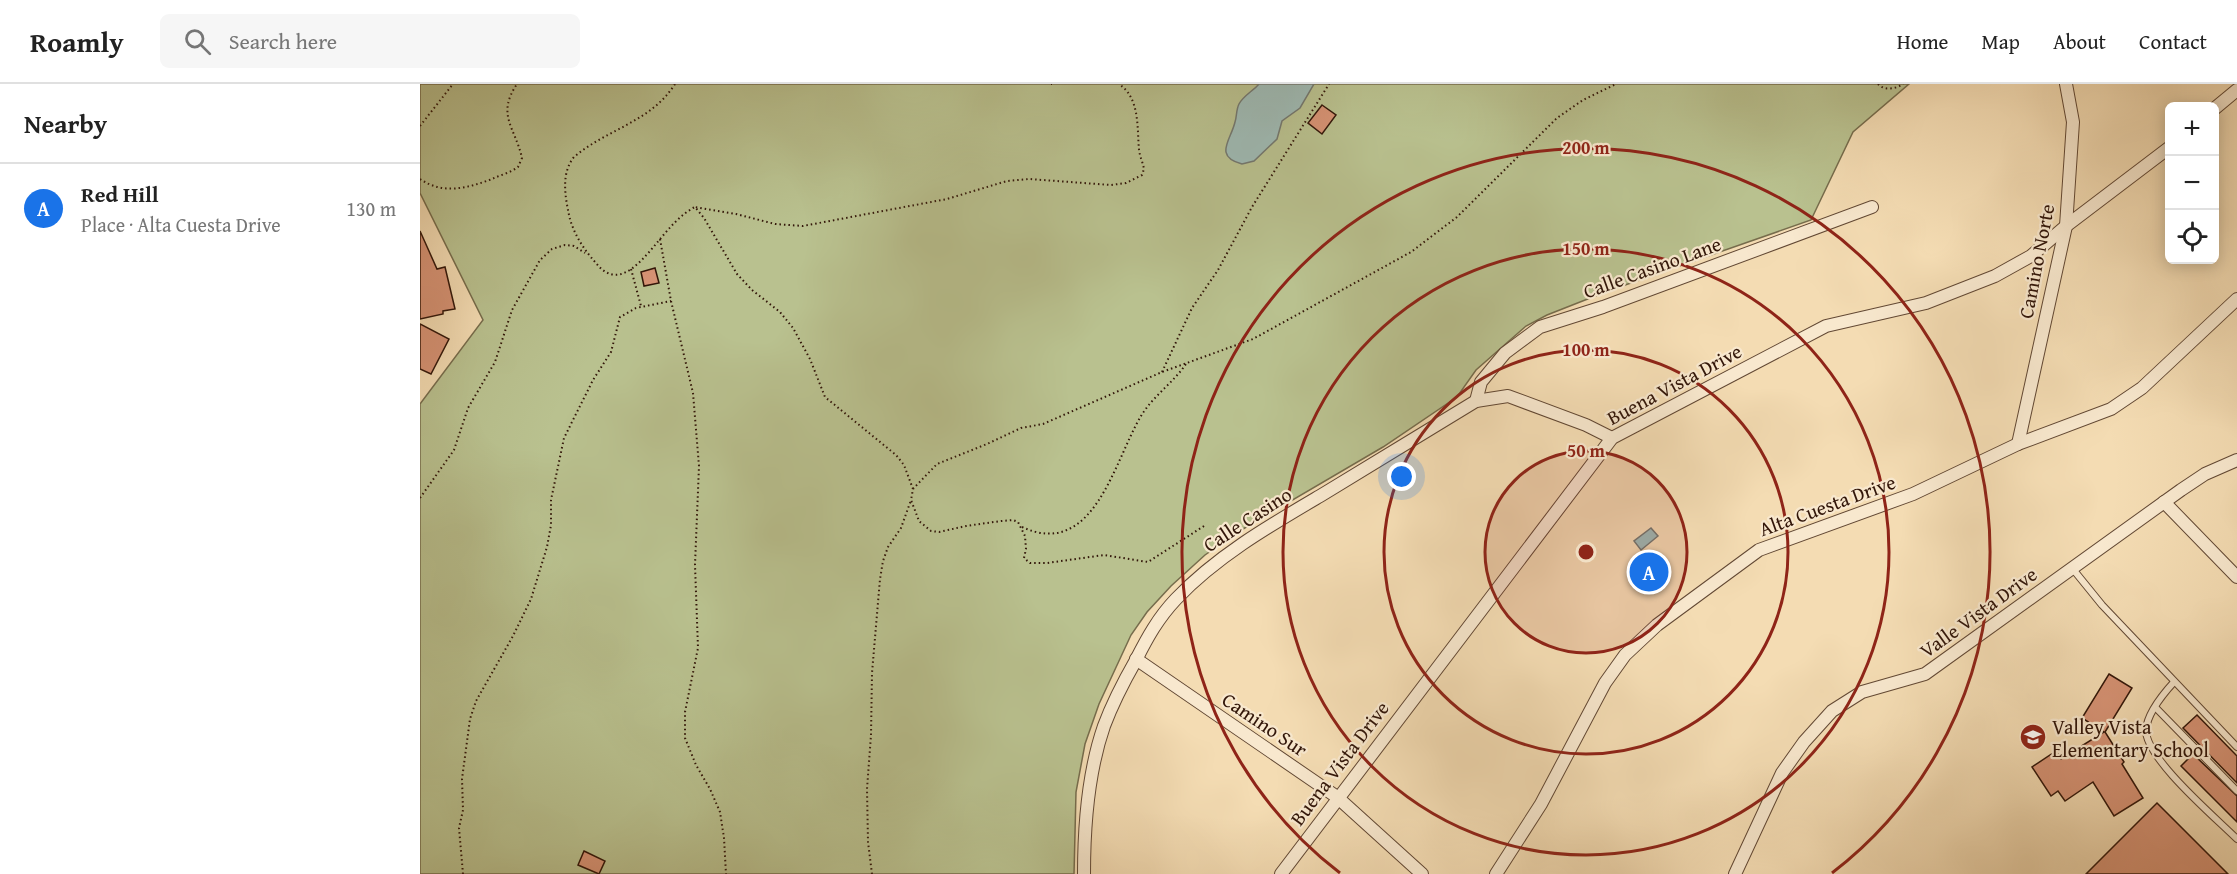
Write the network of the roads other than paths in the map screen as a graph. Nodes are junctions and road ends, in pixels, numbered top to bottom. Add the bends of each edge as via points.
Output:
1 (2066, 84) edge
2 (2237, 90) edge
3 (2219, 105) edge
4 (2165, 150) edge
5 (1872, 207) dead end
6 (2066, 226) junction
7 (2237, 299) edge
8 (1476, 401) junction
9 (1612, 438) junction
10 (2018, 444) junction
11 (2237, 460) edge
12 (2164, 502) junction
13 (2072, 568) junction
14 (2237, 577) edge
15 (1136, 659) junction
16 (2174, 682) junction
17 (2156, 708) junction
18 (2237, 747) edge
19 (2237, 791) edge
20 (1337, 797) junction
21 (2237, 839) edge
22 (1084, 874) edge
23 (1281, 874) edge
24 (1422, 874) edge
25 (1496, 874) edge
26 (1735, 874) edge

1 - 6 street, Camino Norte via 2073,122
2 - 3 street
4 - 6 street, Buena Vista Drive
5 - 8 street, Calle Casino Lane via 1540,327 1505,353 1481,382
6 - 9 street, Buena Vista Drive via 2031,256 1995,276 1926,303 1826,326
6 - 10 street, Camino Norte
7 - 10 street, Alta Cuesta Drive via 2134,394 2111,409
8 - 9 street, Calle Casino via 1508,396
8 - 15 street, Calle Casino via 1222,557 1174,600 1150,630
9 - 20 street, Buena Vista Drive
10 - 25 street, Alta Cuesta Drive via 1912,494 1760,550 1657,625 1625,655 1605,683 1541,804
11 - 12 street, Valle Vista Drive via 2205,474
12 - 13 street, Valle Vista Drive
12 - 14 street
13 - 16 lane
13 - 26 street, Valle Vista Drive via 1925,674 1862,692 1832,711 1782,773
15 - 20 street, Camino Sur
15 - 22 street, Calle Casino via 1112,708 1093,762
16 - 17 lane
16 - 18 lane
17 - 19 lane
17 - 21 lane via 2146,728 2157,759
20 - 23 street, Buena Vista Drive
20 - 24 street, Camino Sur

